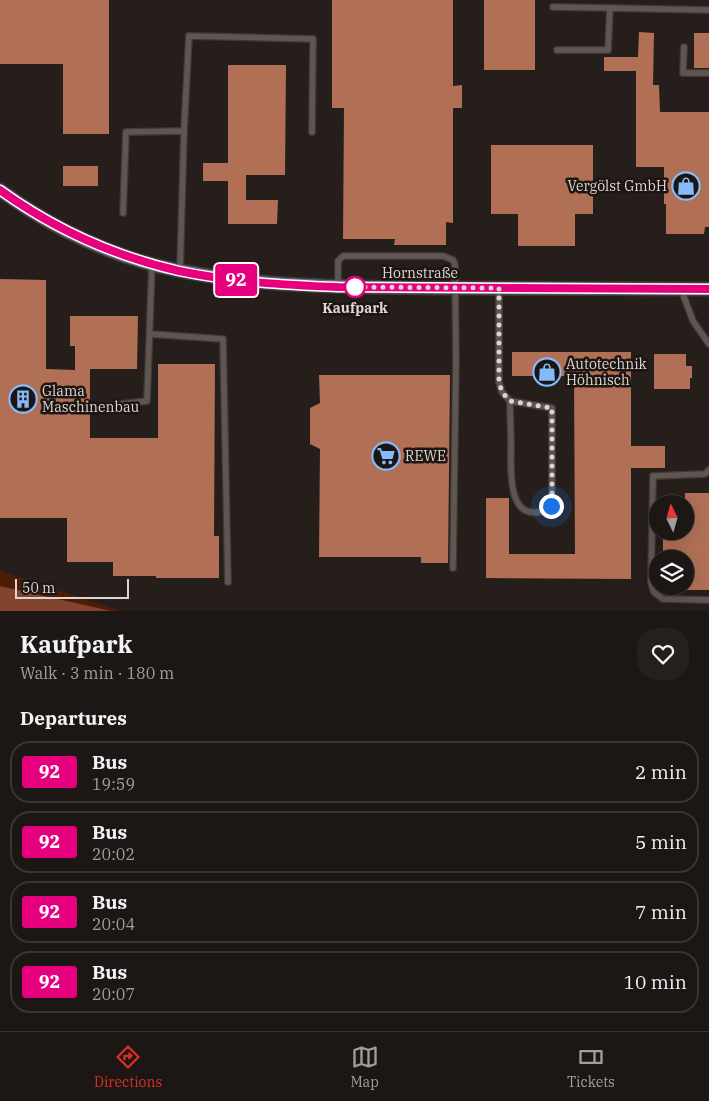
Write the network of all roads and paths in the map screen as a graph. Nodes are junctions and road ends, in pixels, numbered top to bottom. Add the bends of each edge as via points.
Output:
1 (553, 7) dead end
2 (610, 8) junction
3 (709, 10) edge
4 (684, 47) dead end
5 (557, 50) dead end
6 (709, 74) edge
7 (184, 131) junction
8 (312, 132) dead end
9 (0, 190) edge
10 (123, 213) dead end
11 (152, 264) junction
12 (180, 271) junction
13 (338, 287) junction
14 (456, 288) junction
15 (499, 288) junction
16 (681, 289) junction
17 (709, 289) edge
18 (150, 334) junction
19 (709, 344) edge
20 (510, 401) junction
21 (105, 406) dead end
22 (709, 470) edge
23 (453, 568) dead end
24 (228, 582) dead end
25 (709, 600) edge

1 - 2 lane
2 - 3 lane
2 - 5 lane via 608,50
4 - 6 lane via 683,73
7 - 8 lane via 190,36 199,36 313,39
7 - 10 lane via 126,132
7 - 12 lane
9 - 11 street, Hornstraße via 82,239
11 - 12 street, Hornstraße
11 - 18 lane
12 - 13 street, Hornstraße via 272,284
13 - 14 street, Hornstraße
13 - 14 lane via 338,261 343,256 443,256 453,260
14 - 15 street, Hornstraße
14 - 23 lane
15 - 16 street, Hornstraße
15 - 20 lane via 499,382
16 - 17 street, Hornstraße
16 - 19 lane via 693,321
18 - 21 lane via 147,401
18 - 24 lane via 223,339
20 - 20 lane via 552,408 552,500 551,506 543,511 526,511 518,503 512,484
22 - 25 lane via 705,474 653,476 651,583 654,592 663,599

